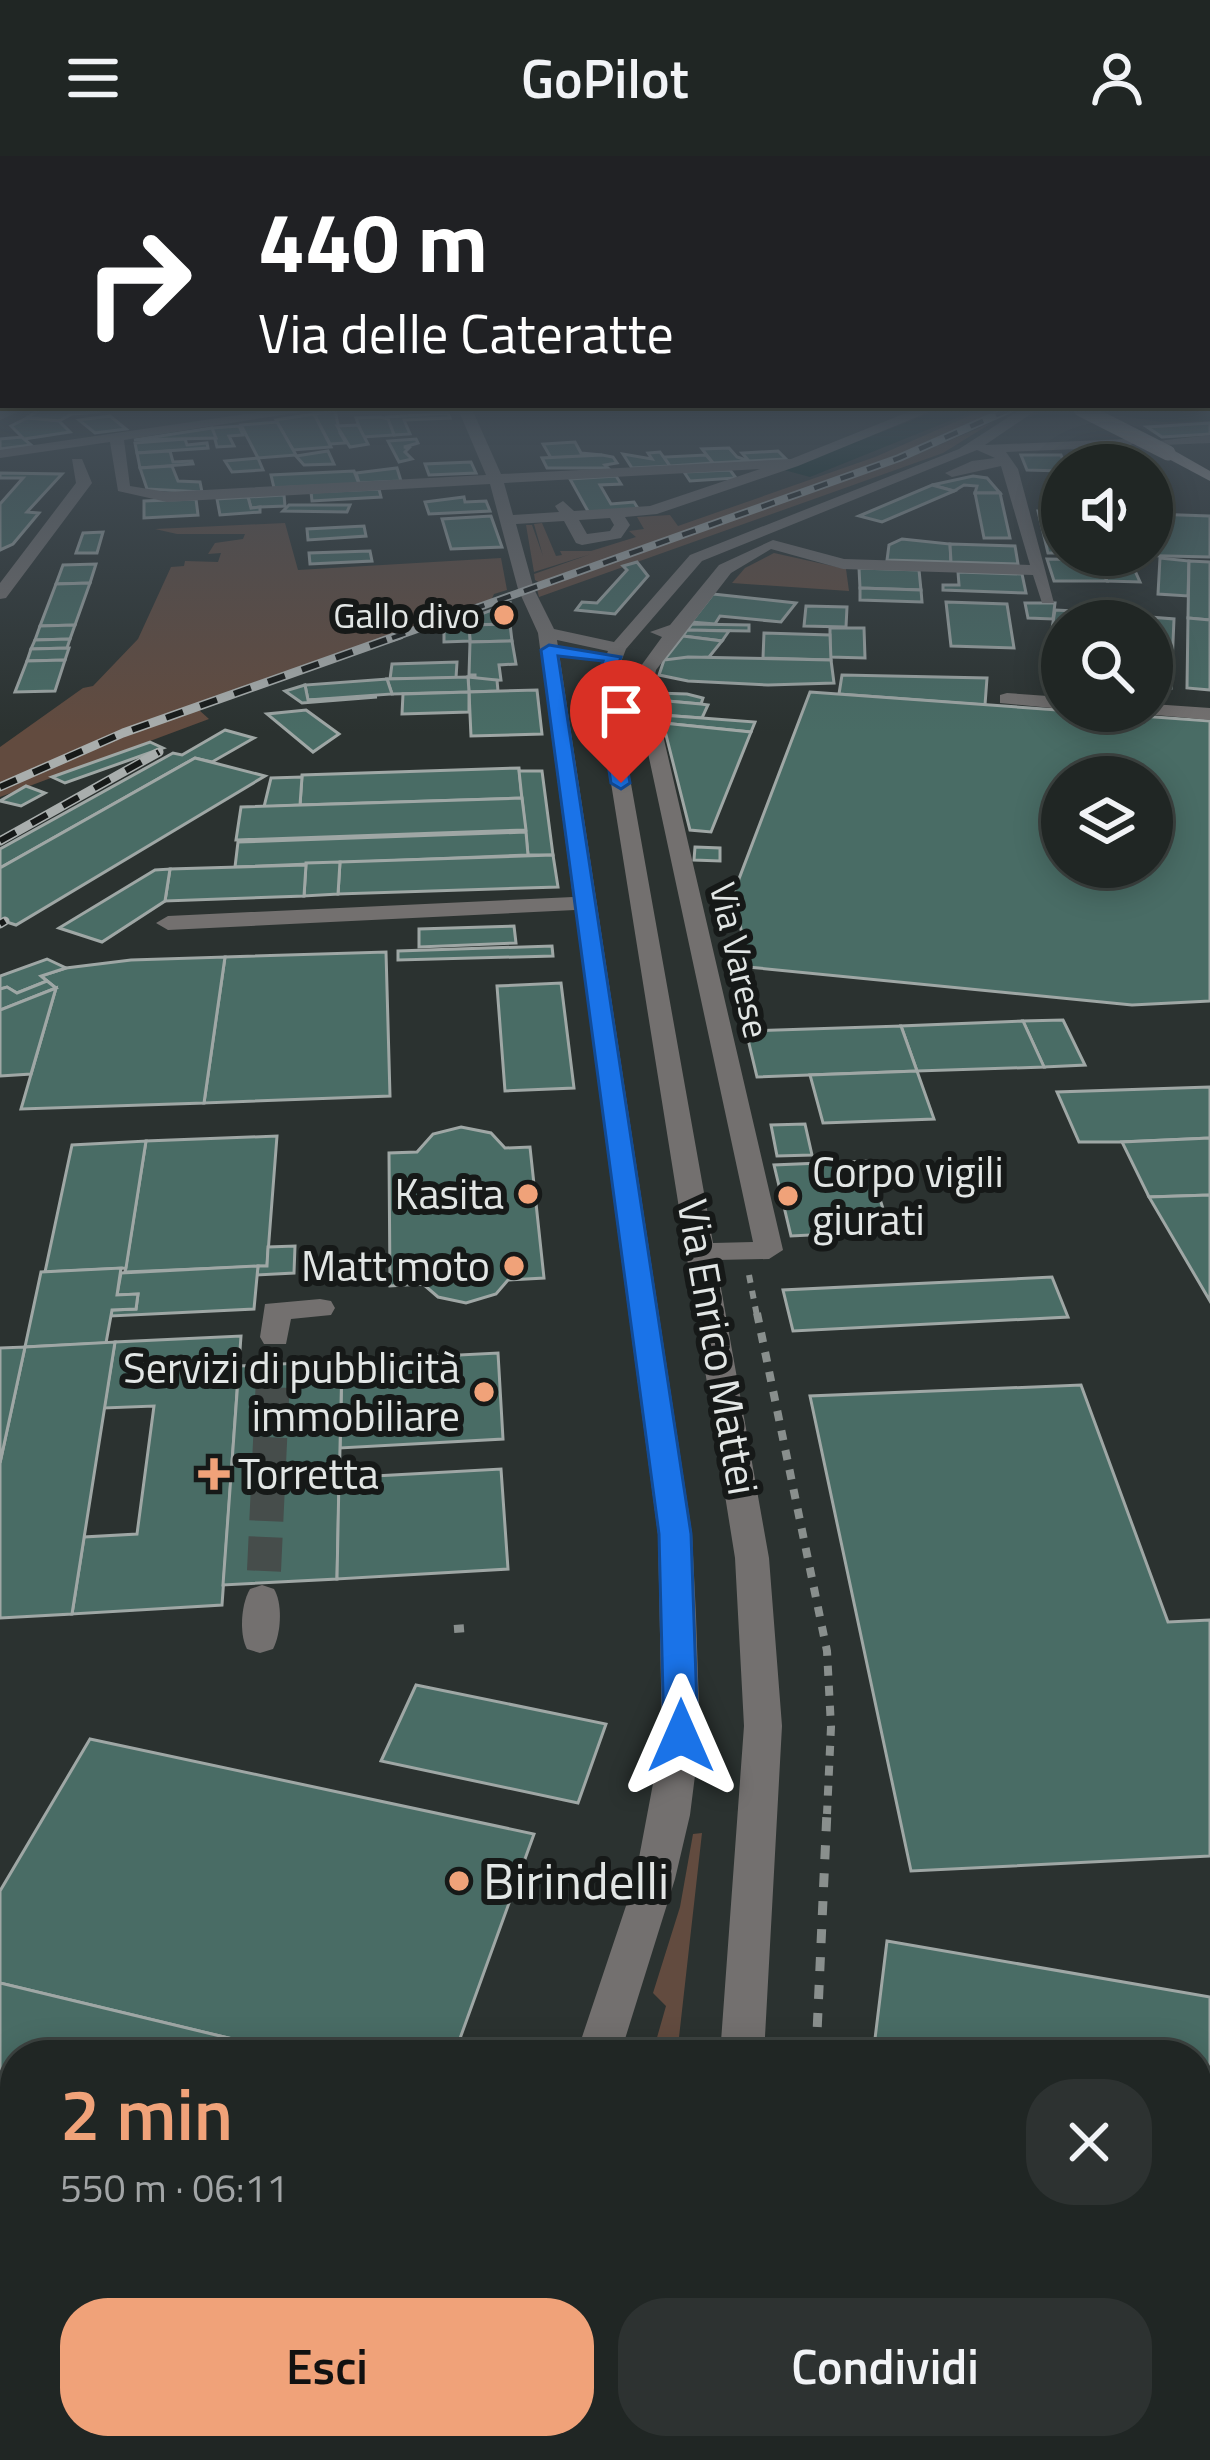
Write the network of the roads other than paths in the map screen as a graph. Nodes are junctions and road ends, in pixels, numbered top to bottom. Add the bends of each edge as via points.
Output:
1 (59, 517) edge
2 (508, 517) edge
3 (617, 517) edge
4 (804, 517) edge
5 (845, 517) edge
6 (1022, 517) edge
7 (570, 518) joint
8 (509, 520) junction
9 (773, 545) junction
10 (1040, 570) junction
11 (0, 594) edge
12 (1048, 599) dead end
13 (676, 630) junction
14 (558, 634) junction
15 (624, 641) junction
16 (1007, 699) dead end
17 (1041, 701) edge
18 (1173, 711) edge
19 (1210, 714) edge
20 (585, 903) junction
21 (168, 923) dead end
22 (702, 1252) junction
23 (320, 1308) dead end
24 (275, 1336) dead end
25 (262, 1598) tunnel mouth
26 (260, 1640) dead end
27 (603, 2040) edge
28 (743, 2040) edge

1 - 11 street
2 - 8 street
3 - 7 street via 615,535 595,540 582,540
4 - 15 street via 701,555
5 - 9 street
6 - 10 street
7 - 8 street
8 - 14 street via 526,589
9 - 10 street via 843,564
9 - 13 street via 725,569
10 - 12 street
13 - 15 street
13 - 22 street, Via Varese via 643,688 769,1250
14 - 15 street
14 - 15 street
14 - 20 street
15 - 22 street, Via Enrico Mattei via 604,683 606,700
16 - 17 street
18 - 19 street
20 - 21 street
20 - 27 street via 675,1534 681,1693 670,1815
22 - 28 street, Via Enrico Mattei via 748,1527 763,1726
23 - 24 street via 276,1310
25 - 26 street

